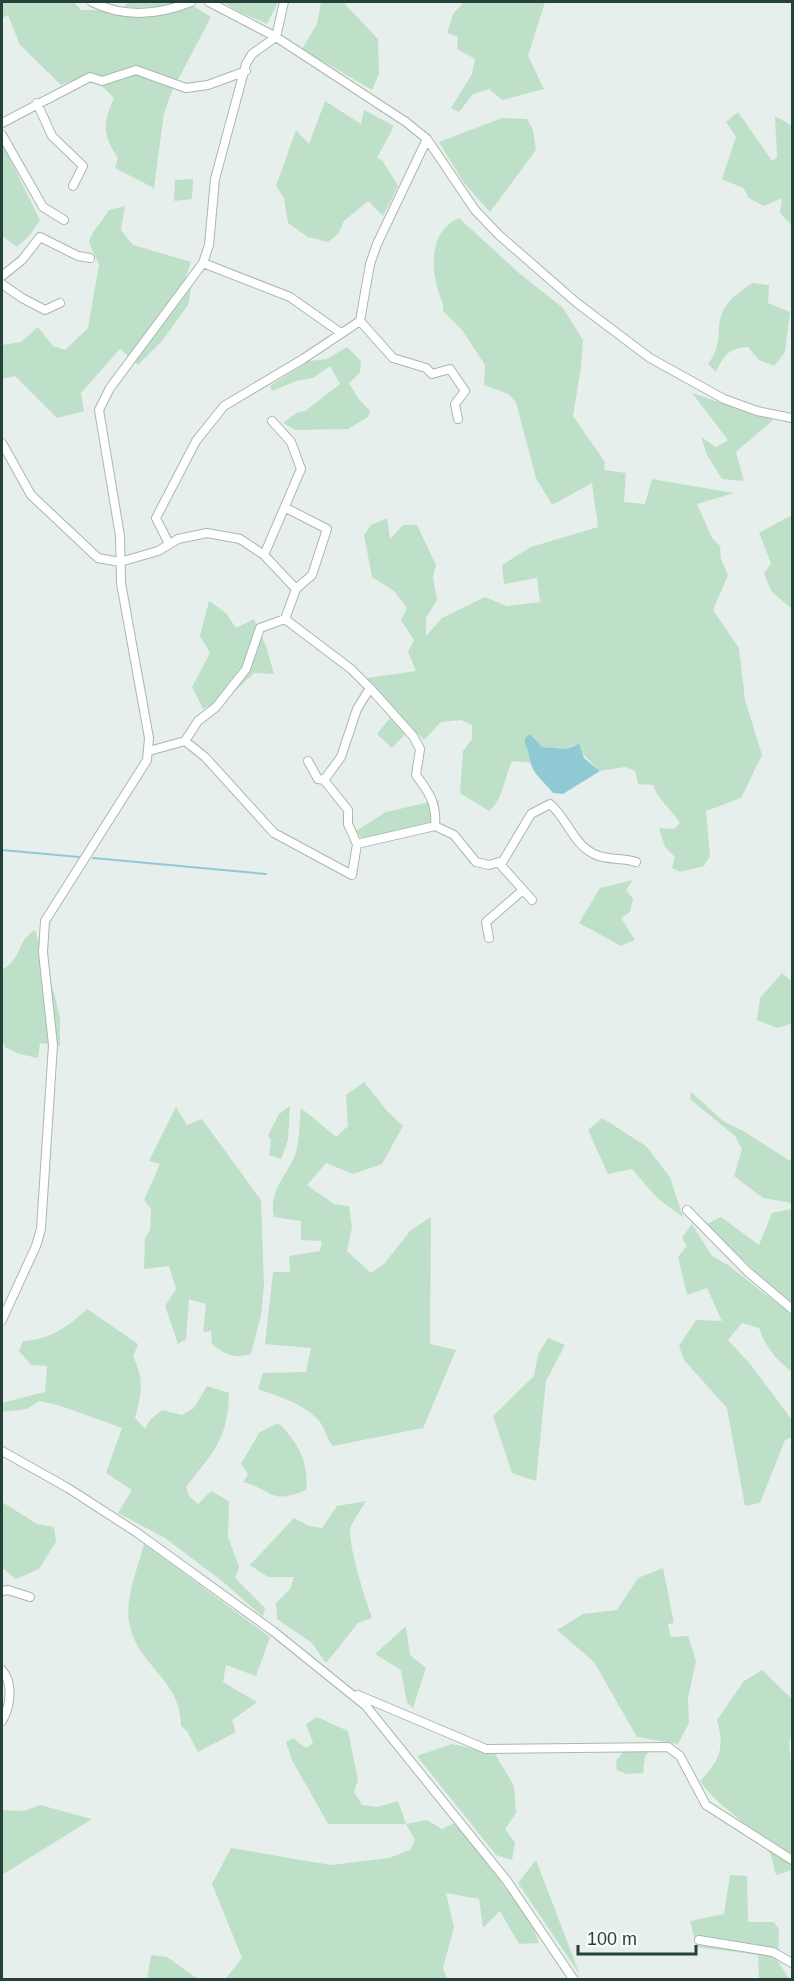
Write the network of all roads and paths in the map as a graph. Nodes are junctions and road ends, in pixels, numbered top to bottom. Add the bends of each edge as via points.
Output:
1 (92, 2) edge
2 (191, 2) edge
3 (209, 2) edge
4 (284, 2) edge
5 (276, 37) junction
6 (246, 71) junction
7 (37, 103) junction
8 (2, 123) edge
9 (2, 135) edge
10 (427, 140) junction
11 (73, 186) dead end
12 (64, 220) dead end
13 (90, 258) dead end
14 (203, 262) junction
15 (2, 276) edge
16 (2, 284) edge
17 (60, 303) dead end
18 (360, 321) junction
19 (341, 333) junction
20 (792, 418) edge
21 (458, 419) dead end
22 (272, 422) dead end
23 (2, 443) edge
24 (286, 508) junction
25 (169, 544) junction
26 (264, 555) junction
27 (120, 562) junction
28 (296, 589) junction
29 (285, 619) junction
30 (369, 688) junction
31 (185, 741) junction
32 (149, 751) junction
33 (308, 761) dead end
34 (324, 780) junction
35 (435, 826) junction
36 (357, 844) junction
37 (636, 862) dead end
38 (499, 863) junction
39 (523, 890) junction
40 (532, 900) dead end
41 (489, 938) dead end
42 (687, 1210) dead end
43 (792, 1309) edge
44 (2, 1320) edge
45 (2, 1451) edge
46 (2, 1592) edge
47 (30, 1597) dead end
48 (2, 1670) edge
49 (349, 1691) junction
50 (2, 1721) edge
51 (792, 1860) edge
52 (699, 1940) dead end
53 (792, 1963) edge
54 (574, 1980) edge

1 - 2 street via 111,11 146,14
3 - 5 street
4 - 5 street
5 - 6 street via 252,54
5 - 10 street via 380,104
6 - 7 street via 208,85 186,88 136,70 102,81 90,78
6 - 14 street via 215,179 209,245
7 - 8 street
7 - 11 street via 52,135 83,166
9 - 12 street via 43,207
10 - 18 street via 377,244
10 - 20 street via 475,210 577,303 650,358 688,380 724,399
13 - 15 street via 40,237 22,260
14 - 19 street via 290,297
14 - 27 street via 102,399 99,421 120,536
16 - 17 street via 45,310
18 - 19 street
18 - 21 street via 393,358 426,368 432,374 450,369 465,391 455,404
19 - 25 street via 224,406 209,423 156,518
22 - 24 street via 291,442 302,469
23 - 27 street via 31,495 98,558
24 - 26 street
24 - 28 street via 327,529 312,575
25 - 26 street via 207,534 240,539
25 - 27 street
26 - 28 street
27 - 32 street
28 - 29 street
29 - 30 street via 351,669
29 - 31 street via 260,628 246,669 216,707 198,721
30 - 34 street via 357,709 341,757
30 - 35 street via 420,749 416,775 433,802
31 - 32 street
31 - 36 street via 205,757 274,833 352,874
32 - 44 street via 45,921 43,952 53,1045 41,1228
33 - 34 street via 318,779
34 - 36 street via 348,810 348,824
35 - 36 street
35 - 38 street via 454,835 476,862
37 - 38 street via 596,856 583,847 550,804 531,814
38 - 39 street
39 - 40 street
39 - 41 street via 486,922
42 - 43 street via 748,1272
45 - 49 street via 136,1532
46 - 47 street via 8,1590
48 - 50 street via 10,1691
49 - 51 street via 486,1749 668,1747 680,1756 706,1805
49 - 54 street via 374,1714 507,1881
52 - 53 street via 773,1952

